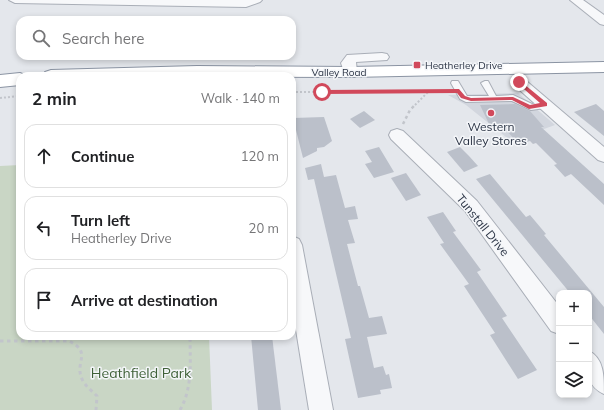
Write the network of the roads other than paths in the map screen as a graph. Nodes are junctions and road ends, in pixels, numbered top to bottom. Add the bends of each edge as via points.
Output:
1 (15, 0) edge
2 (256, 0) edge
3 (576, 0) edge
4 (604, 21) edge
5 (382, 57) dead end
6 (604, 67) edge
7 (148, 72) edge
8 (350, 72) junction
9 (16, 79) edge
10 (604, 80) edge
11 (0, 81) edge
12 (519, 82) junction
13 (485, 83) junction
14 (296, 84) edge
15 (457, 87) junction
16 (16, 90) edge
17 (0, 91) edge
18 (494, 99) junction
19 (545, 105) junction
20 (397, 136) road end
21 (604, 156) edge
22 (296, 272) edge
23 (556, 319) edge
24 (592, 366) edge
25 (604, 382) edge
26 (321, 410) edge

1 - 2 street via 246,3
3 - 4 street
5 - 8 street via 352,58 348,63
6 - 8 highway, Valley Road
7 - 8 highway, Valley Road
9 - 11 highway
10 - 12 highway, Valley Road
12 - 13 highway, Valley Road
12 - 19 street
13 - 15 highway, Valley Road
13 - 18 lane
14 - 15 highway, Valley Road
15 - 18 lane via 466,99
16 - 17 highway
18 - 19 lane via 513,98 529,107
19 - 21 street
20 - 23 street, Tunstall Drive via 471,206
22 - 26 street
24 - 25 street

